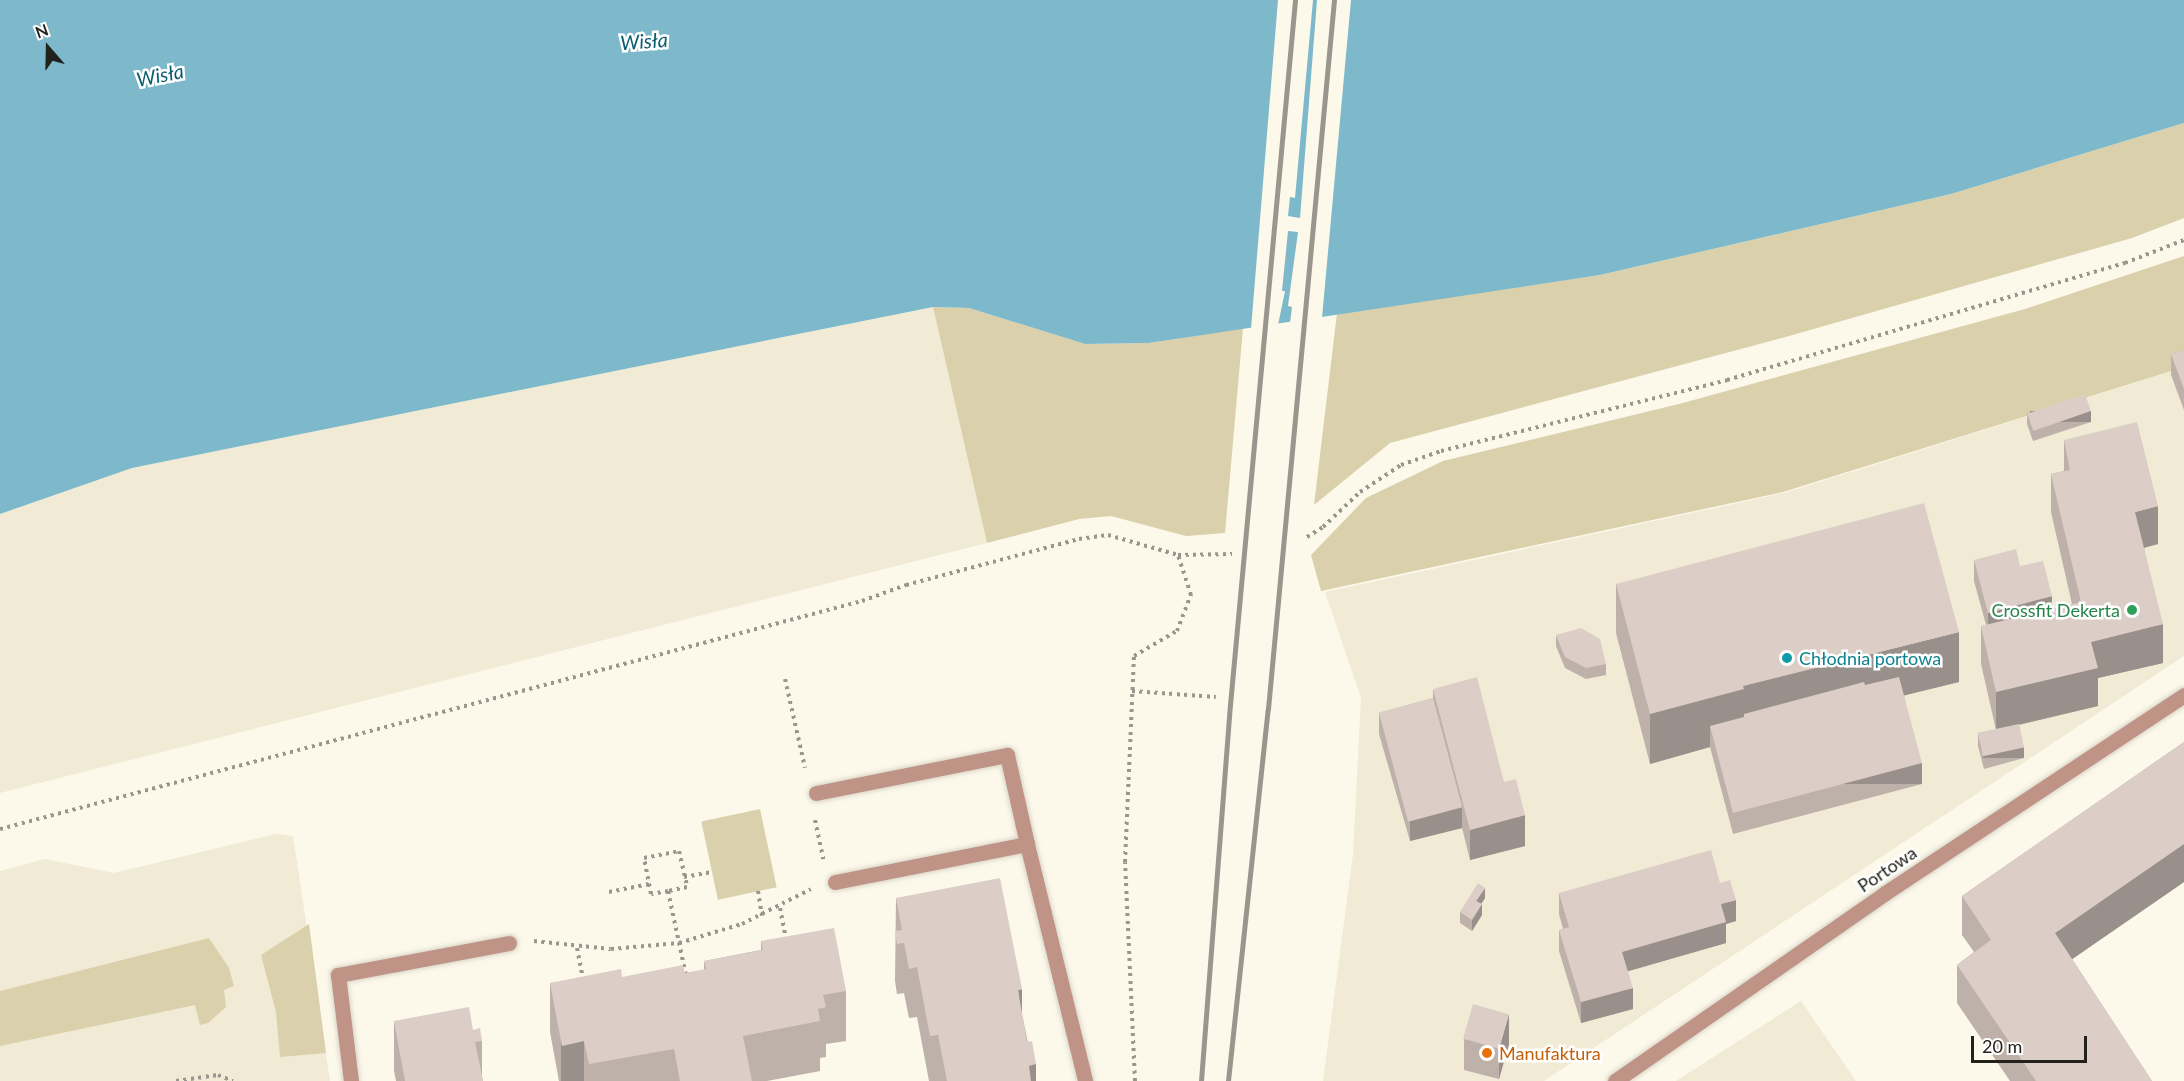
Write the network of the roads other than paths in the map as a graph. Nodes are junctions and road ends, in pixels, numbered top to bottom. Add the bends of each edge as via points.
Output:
1 (2184, 695) edge
2 (816, 793) dead end
3 (1027, 844) junction
4 (835, 882) road end
5 (509, 943) road end
6 (351, 1081) edge
7 (1085, 1081) edge
8 (1615, 1081) edge

1 - 8 street, Portowa via 1885,893
2 - 3 street via 1007,755
3 - 4 street
3 - 7 street
5 - 6 street via 338,975

